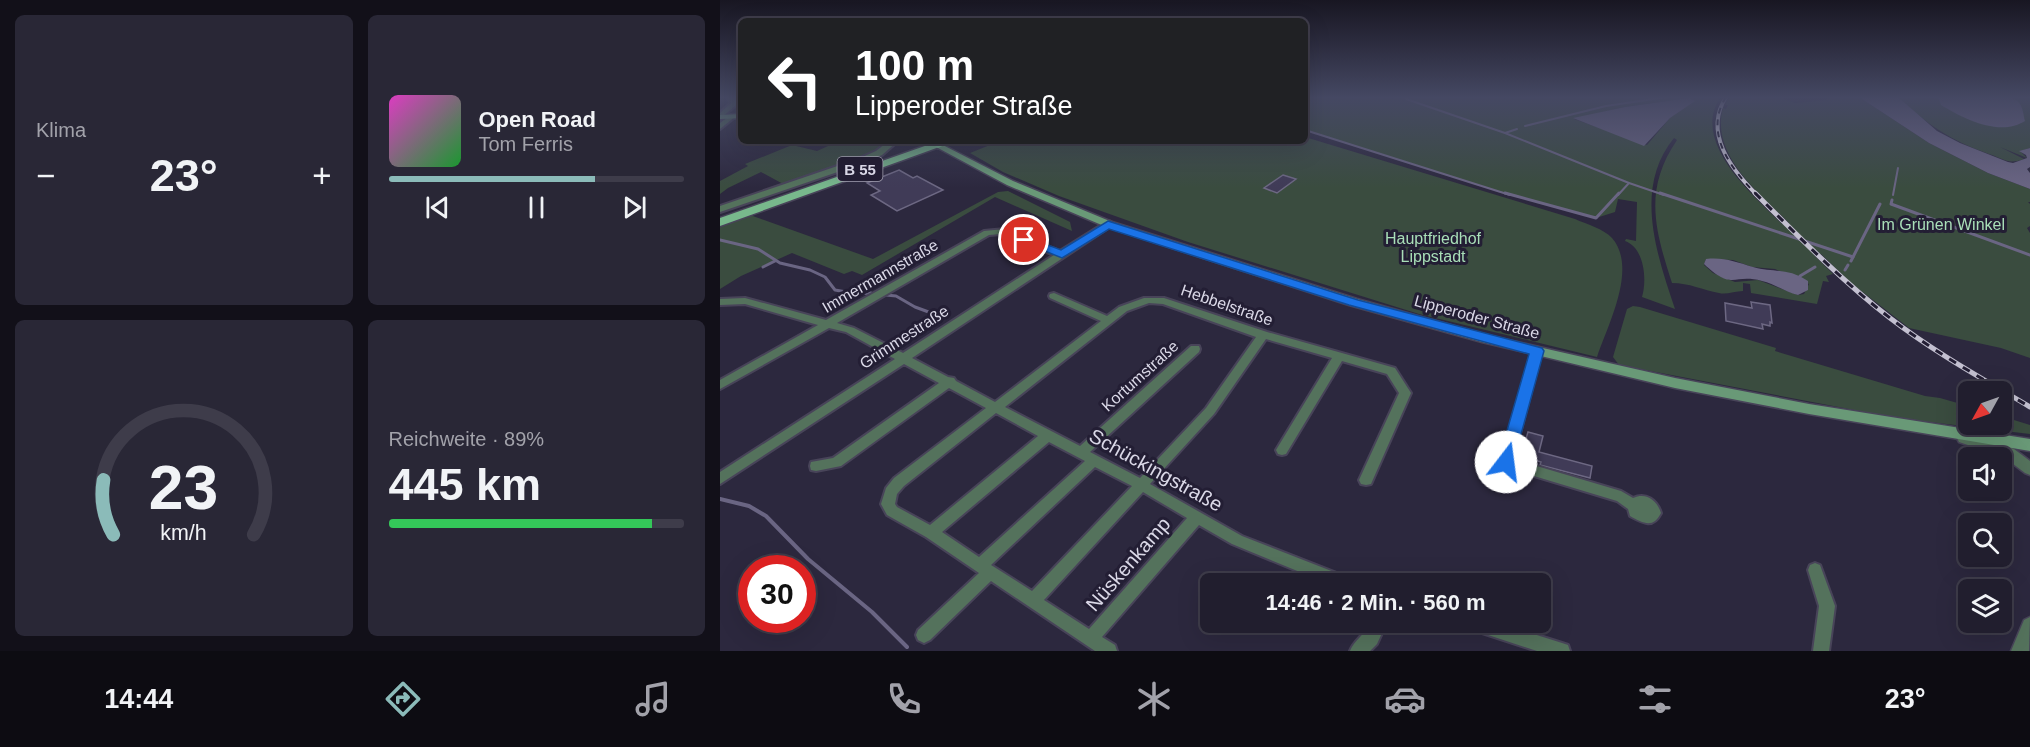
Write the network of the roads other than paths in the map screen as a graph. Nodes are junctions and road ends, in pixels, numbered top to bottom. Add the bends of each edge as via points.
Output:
1 (890, 144) edge
2 (930, 144) edge
3 (940, 144) edge
4 (720, 209) edge
5 (720, 220) edge
6 (1108, 224) junction
7 (1062, 255) junction
8 (1054, 296) dead end
9 (720, 302) edge
10 (1108, 320) junction
11 (828, 323) junction
12 (1263, 335) junction
13 (1195, 349) dead end
14 (1537, 351) junction
15 (1339, 356) junction
16 (905, 357) junction
17 (950, 381) junction
18 (720, 385) edge
19 (995, 407) junction
20 (1943, 432) junction
21 (1048, 435) junction
22 (2029, 446) edge
23 (1282, 450) dead end
24 (1081, 453) junction
25 (1094, 460) junction
26 (816, 466) dead end
27 (2030, 469) edge
28 (720, 479) edge
29 (1366, 480) dead end
30 (1143, 486) junction
31 (1634, 506) dead end
32 (1197, 517) junction
33 (931, 533) junction
34 (985, 569) junction
35 (1815, 570) dead end
36 (1320, 573) edge
37 (1034, 600) junction
38 (2030, 626) edge
39 (1372, 633) edge
40 (1505, 633) edge
41 (924, 635) dead end
42 (1091, 638) junction
43 (1109, 651) edge
44 (1358, 651) edge
45 (1562, 651) edge
46 (1821, 651) edge
47 (2020, 651) edge

1 - 4 street via 861,161
2 - 5 main road, B 55
3 - 6 main road, Lipperoder Straße via 1010,183
6 - 7 street, Grimmestraße
6 - 14 main road, Lipperoder Straße via 1353,303
7 - 11 street, Immermannstraße via 1002,231 987,232
7 - 16 street, Grimmestraße
8 - 10 street
9 - 11 street, Schückingstraße via 745,300
10 - 12 street, Hebbelstraße via 1134,304 1164,301
10 - 19 street, Hebbelstraße
11 - 16 street, Schückingstraße
11 - 18 street, Immermannstraße
12 - 15 street, Hebbelstraße
12 - 30 street via 1210,411
13 - 24 street, Kortumstraße
14 - 20 main road, Lipperoder Straße via 1704,389
14 - 31 street via 1506,462 1609,492
15 - 23 street
15 - 29 street, Hebbelstraße via 1391,371 1404,393
16 - 17 street, Schückingstraße
16 - 28 street, Grimmestraße
17 - 19 street, Schückingstraße
17 - 26 street via 836,462
19 - 21 street, Schückingstraße
19 - 33 street, Nüskenkamp via 891,492 888,504 892,511
20 - 22 main road, Lipperoder Straße
20 - 27 street via 2009,453
21 - 24 street, Schückingstraße
21 - 33 street
24 - 25 street, Schückingstraße
25 - 30 street, Schückingstraße
25 - 34 street
30 - 32 street, Schückingstraße
30 - 37 street
32 - 36 street, Schückingstraße via 1237,540
32 - 42 street, Nüskenkamp
33 - 34 street, Nüskenkamp
34 - 37 street, Nüskenkamp
34 - 41 street
35 - 46 street via 1827,606
37 - 42 street, Nüskenkamp
38 - 47 street
39 - 44 street
40 - 45 street
42 - 43 street, Nüskenkamp

